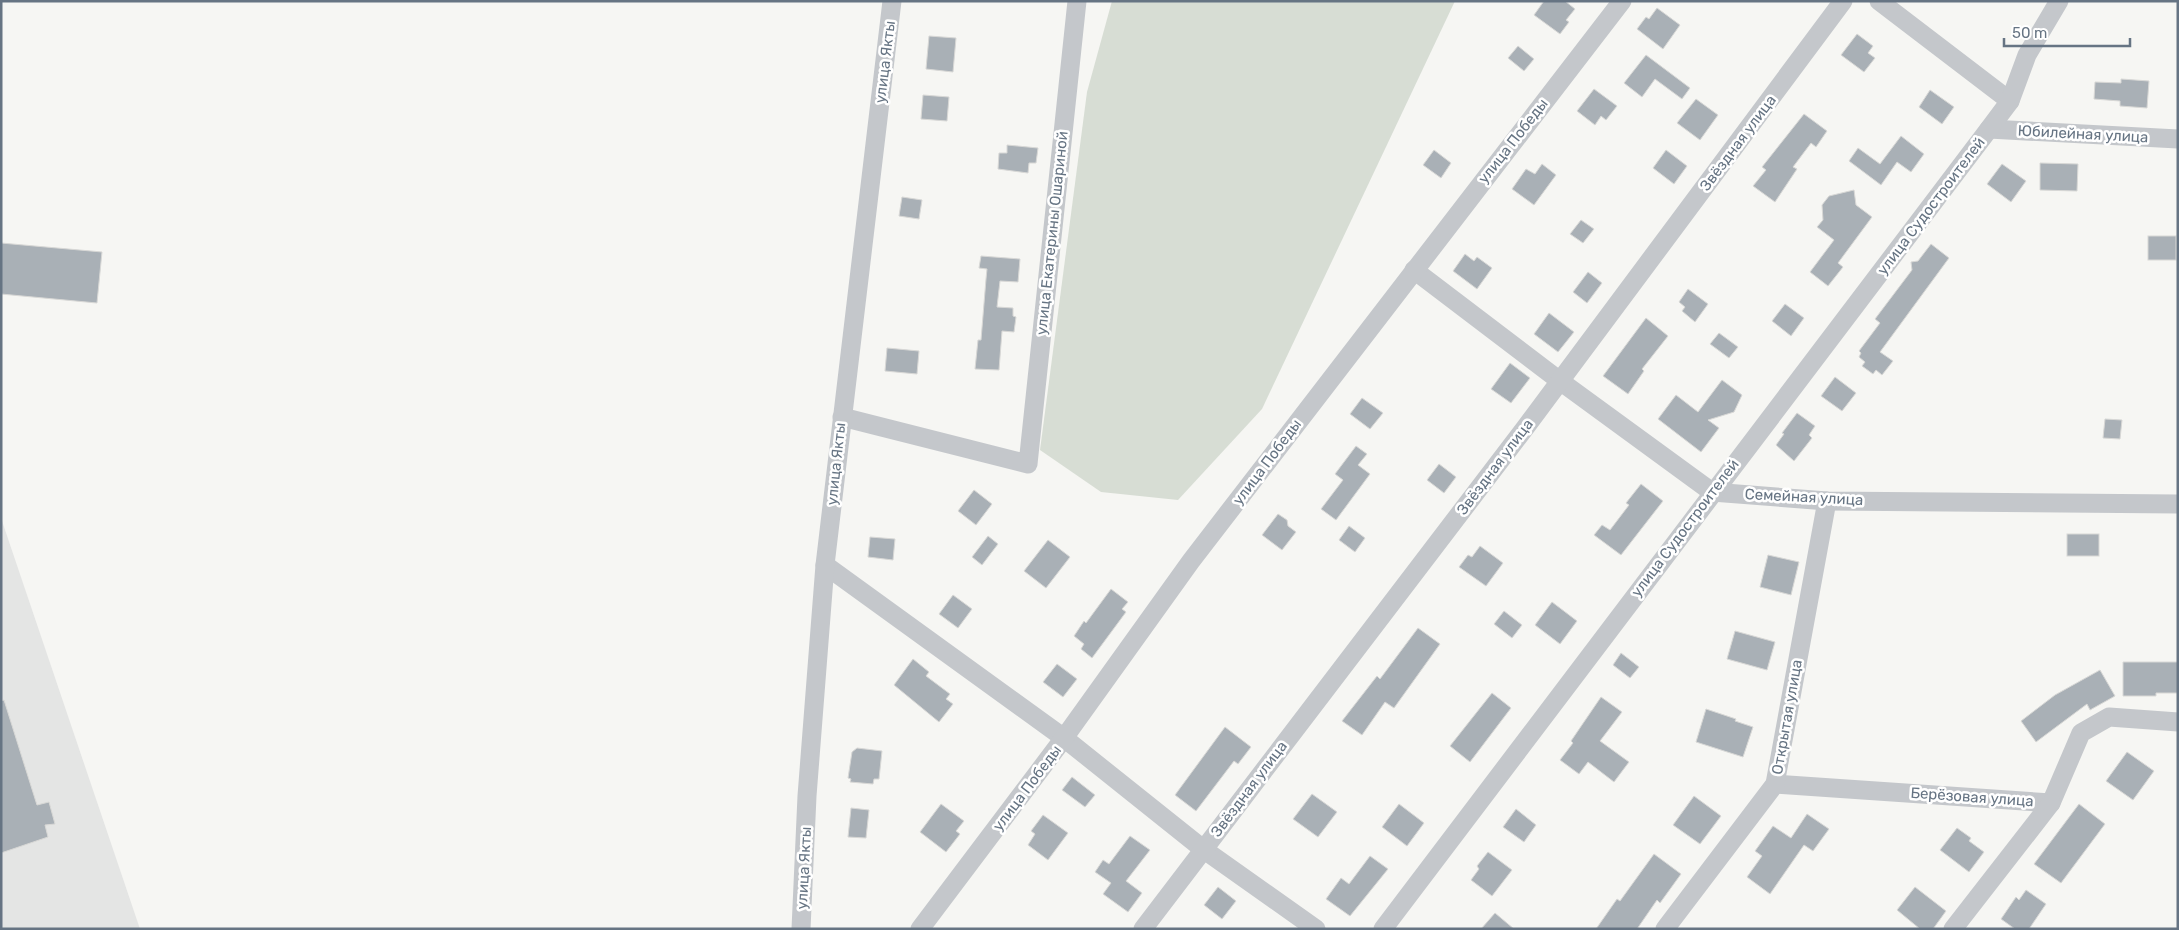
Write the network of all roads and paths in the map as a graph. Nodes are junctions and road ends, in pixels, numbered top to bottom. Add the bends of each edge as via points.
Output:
1 (892, 1) edge
2 (1077, 1) edge
3 (1622, 1) edge
4 (1843, 1) edge
5 (1879, 1) edge
6 (2059, 1) edge
7 (2010, 100) junction
8 (1989, 129) junction
9 (2178, 139) edge
10 (1414, 270) junction
11 (1560, 381) junction
12 (842, 417) junction
13 (1712, 492) junction
14 (1827, 501) junction
15 (2178, 504) edge
16 (825, 565) junction
17 (2178, 722) edge
18 (1064, 738) junction
19 (1775, 784) junction
20 (2051, 803) junction
21 (1204, 849) junction
22 (801, 929) edge
23 (920, 929) edge
24 (1142, 929) edge
25 (1316, 929) edge
26 (1383, 929) edge
27 (1665, 929) edge
28 (1953, 929) edge

1 - 12 street, улица Якты
2 - 12 street, улица Екатерины Ошариной via 1028,464
3 - 10 street, улица Победы
4 - 11 street, Звёздная улица
5 - 7 street
6 - 7 street, улица Судостроителей via 2027,55
7 - 8 street, улица Судостроителей
8 - 9 street, Юбилейная улица
8 - 13 street, улица Судостроителей
10 - 11 street
10 - 18 street, улица Победы via 1191,561
11 - 13 street
11 - 21 street, Звёздная улица
12 - 16 street, улица Якты
13 - 14 street, Семейная улица
13 - 26 street, улица Судостроителей
14 - 15 street, Семейная улица
14 - 19 street, Открытая улица
16 - 18 street
16 - 22 street, улица Якты via 807,796
17 - 20 street, Берёзовая улица via 2108,717 2081,733
18 - 21 street
18 - 23 street, улица Победы
19 - 20 street, Берёзовая улица
19 - 27 street, Открытая улица
20 - 28 street
21 - 24 street, Звёздная улица
21 - 25 street

